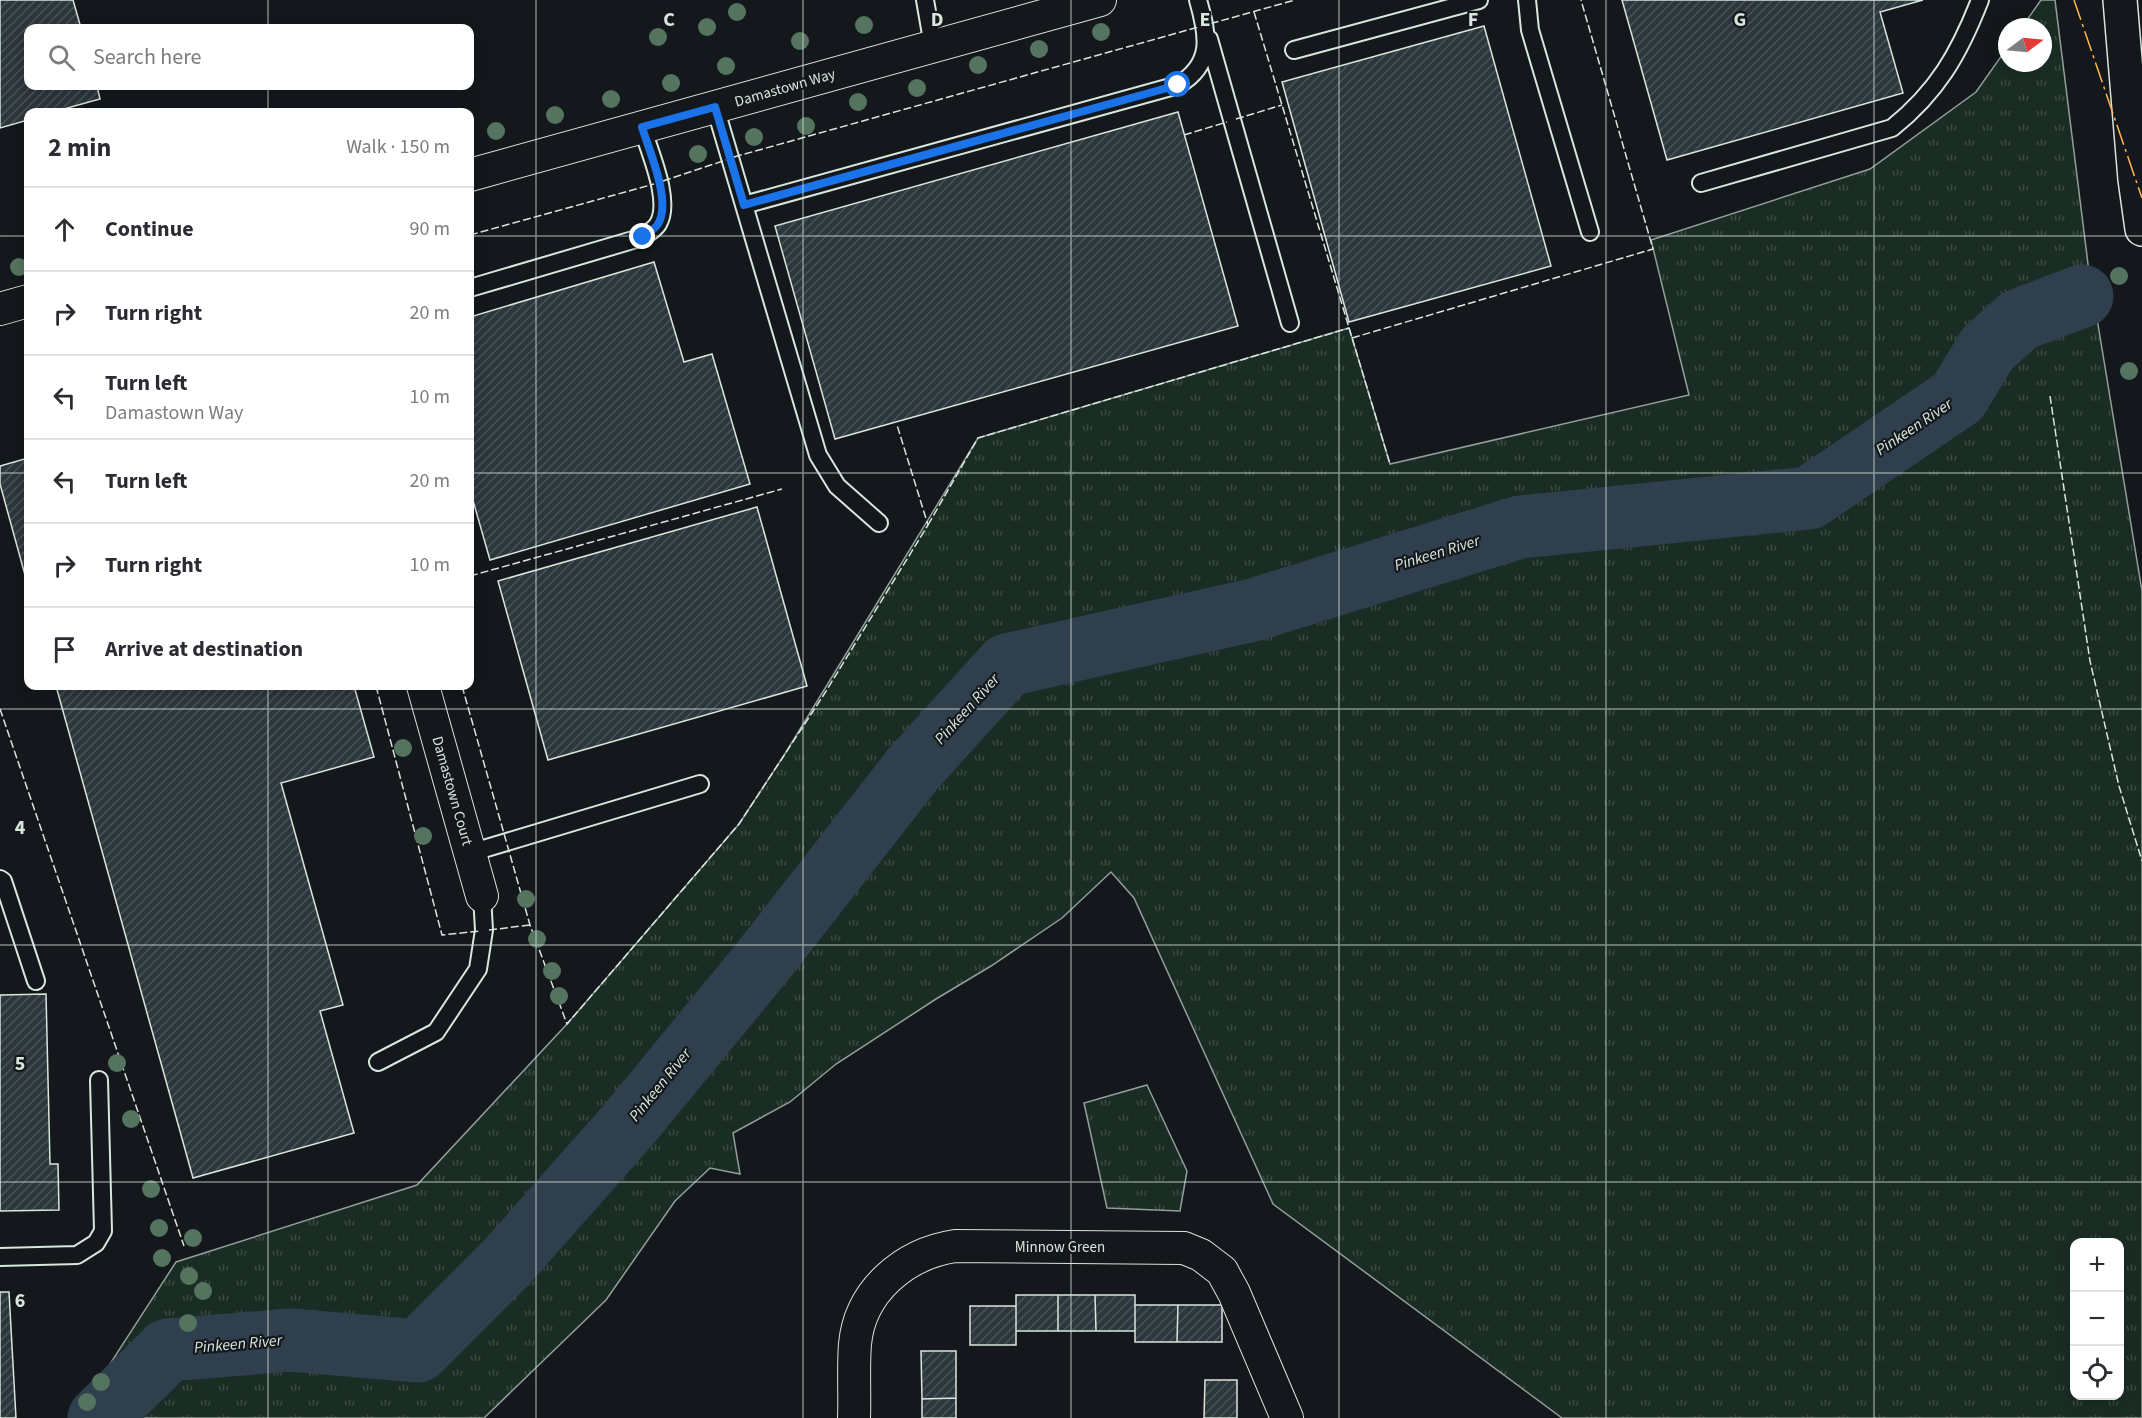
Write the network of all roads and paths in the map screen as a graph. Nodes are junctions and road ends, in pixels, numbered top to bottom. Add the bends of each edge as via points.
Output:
1 (925, 0) edge
2 (1100, 0) edge
3 (1198, 0) edge
4 (1479, 0) edge
5 (1527, 0) edge
6 (1980, 0) edge
7 (2120, 0) edge
8 (1206, 27) junction
9 (933, 46) junction
10 (1294, 50) dead end
11 (715, 107) junction
12 (642, 127) junction
13 (474, 174) edge
14 (1701, 183) dead end
15 (744, 205) junction
16 (2142, 229) edge
17 (1590, 232) dead end
18 (474, 287) edge
19 (24, 302) edge
20 (0, 309) edge
21 (1290, 323) dead end
22 (879, 523) dead end
23 (424, 690) edge
24 (700, 784) dead end
25 (470, 853) junction
26 (0, 879) edge
27 (482, 896) joint
28 (36, 981) dead end
29 (378, 1062) dead end
30 (99, 1080) dead end
31 (0, 1257) edge
32 (855, 1418) edge
33 (1287, 1418) edge

1 - 9 lane
2 - 9 street, Damastown Way
3 - 8 lane
4 - 10 lane
5 - 17 lane via 1530,30
6 - 14 lane via 1969,29 1938,84 1892,128
7 - 16 street
8 - 15 lane via 1203,62 1192,77 1178,85
8 - 21 lane
9 - 11 street, Damastown Way
11 - 12 street, Damastown Way
11 - 15 lane
12 - 13 street, Damastown Way
12 - 18 lane via 662,192 657,224 643,237
15 - 22 lane via 818,455 837,486
19 - 20 street
23 - 25 street, Damastown Court
24 - 25 lane
25 - 27 street, Damastown Court
26 - 28 lane
27 - 29 lane via 484,930 478,969 436,1032
30 - 31 lane via 102,1231 96,1243 77,1255
32 - 33 street, Minnow Green via 855,1344 866,1306 878,1287 915,1258 935,1249 966,1246 1184,1248 1201,1255 1222,1271 1234,1293

